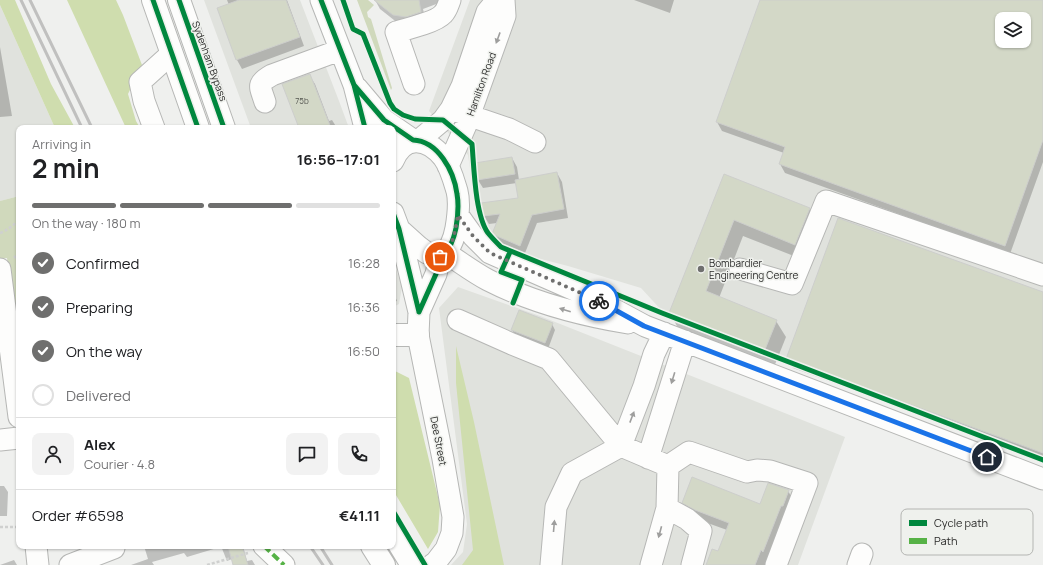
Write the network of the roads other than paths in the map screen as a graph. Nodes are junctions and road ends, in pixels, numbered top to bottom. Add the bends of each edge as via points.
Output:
1 (153, 0) edge
2 (179, 0) edge
3 (321, 0) edge
4 (450, 0) edge
5 (497, 0) edge
6 (504, 0) edge
7 (340, 50) junction
8 (171, 54) junction
9 (414, 84) dead end
10 (354, 85) junction
11 (265, 102) dead end
12 (460, 112) junction
13 (153, 125) edge
14 (197, 125) edge
15 (223, 125) edge
16 (364, 125) edge
17 (392, 125) edge
18 (396, 128) edge
19 (416, 141) junction
20 (535, 142) dead end
21 (396, 155) edge
22 (448, 166) junction
23 (458, 215) junction
24 (396, 221) edge
25 (443, 255) junction
26 (740, 269) dead end
27 (1043, 275) edge
28 (0, 277) edge
29 (419, 312) junction
30 (458, 320) dead end
31 (654, 329) junction
32 (14, 335) edge
33 (396, 335) edge
34 (418, 335) junction
35 (685, 341) junction
36 (16, 372) edge
37 (16, 438) edge
38 (0, 440) edge
39 (621, 446) junction
40 (648, 458) junction
41 (668, 466) junction
42 (1043, 479) edge
43 (667, 508) junction
44 (396, 539) edge
45 (36, 549) edge
46 (267, 549) edge
47 (374, 549) edge
48 (113, 553) edge
49 (434, 564) edge
50 (38, 565) edge
51 (70, 565) edge
52 (284, 565) edge
53 (384, 565) edge
54 (412, 565) edge
55 (551, 565) edge
56 (651, 565) edge
57 (692, 565) edge
58 (776, 565) edge

1 - 8 highway
2 - 15 highway, Sydenham Bypass
3 - 7 street
4 - 9 street via 442,16 396,32
5 - 12 street, Hamilton Road via 487,12 462,86
6 -> 12 street, Hamilton Road via 505,16
7 - 10 street
7 - 11 street via 262,81 260,86
8 - 13 street via 140,82
8 - 14 highway
10 - 16 street
10 - 17 street via 384,120
12 - 19 street, Hamilton Road via 443,120
12 - 20 street via 509,129
12 - 22 street, Hamilton Road
18 - 19 street
19 - 21 street, Hamilton Road via 403,147
19 - 22 street via 429,145
22 - 23 street, Dee Street via 457,193
23 - 25 street, Dee Street via 454,237
23 - 31 street via 473,236 490,253 595,299
24 - 25 street via 427,253
24 - 29 street, Dee Street
25 - 29 street, Dee Street
31 -> 25 street via 589,316 543,302 487,280
26 - 27 street via 792,284 826,201
28 - 32 street
29 - 34 street, Dee Street
30 - 39 street via 549,358
31 - 35 street
39 -> 31 street via 654,354
32 - 36 street
33 - 34 highway
34 - 49 street, Dee Street via 453,517 452,533 446,548
35 -> 40 street
35 - 42 street
37 - 38 street
39 - 40 street
55 -> 39 street via 556,507 572,473
40 - 41 street
41 - 43 street
41 - 58 street via 690,452 747,472 770,471 807,483
43 -> 56 street
43 - 57 street via 687,519 701,531
44 - 54 highway
45 - 50 street
46 - 52 street
47 - 53 highway
48 - 51 street

